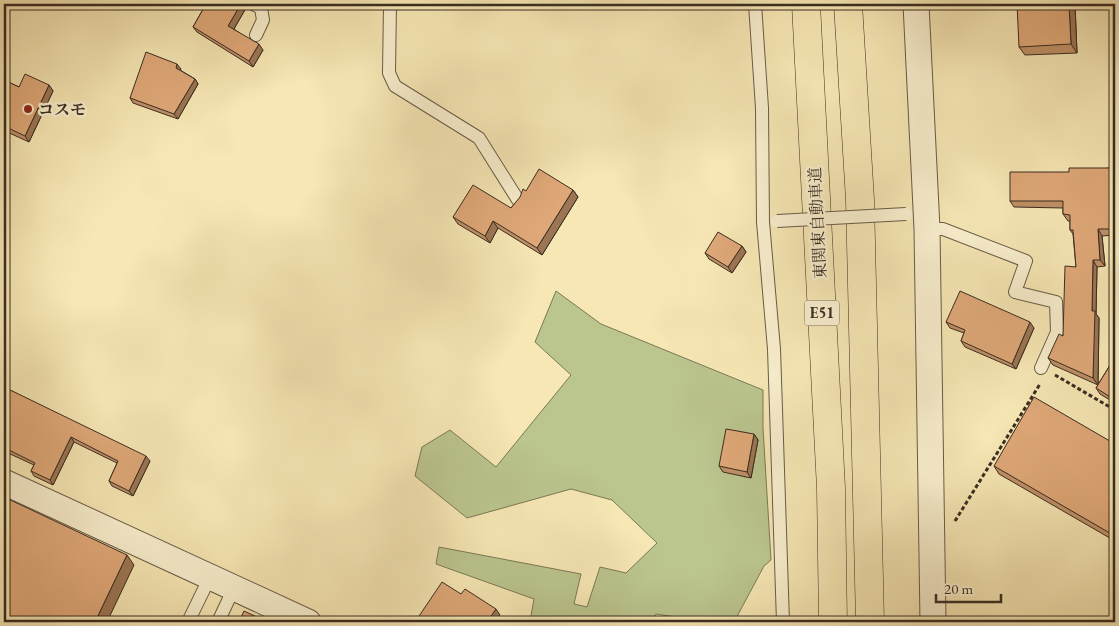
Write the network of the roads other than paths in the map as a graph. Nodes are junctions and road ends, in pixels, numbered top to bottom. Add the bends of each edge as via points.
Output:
1 (253, 4) edge
2 (390, 4) edge
3 (755, 4) edge
4 (806, 4) edge
5 (848, 4) edge
6 (916, 4) edge
7 (256, 35) dead end
8 (518, 200) edge
9 (920, 220) junction
10 (763, 222) junction
11 (1044, 372) road end
12 (4, 482) edge
13 (210, 577) junction
14 (234, 588) junction
15 (188, 622) edge
16 (218, 622) edge
17 (308, 622) edge
18 (783, 622) edge
19 (833, 622) edge
20 (870, 622) edge
21 (933, 622) edge

1 - 7 lane via 261,8 263,20
2 - 8 lane via 389,73 395,86 479,138
3 - 10 lane via 762,108
4 - 19 highway, 東関東自動車道 / E51 via 830,488
5 - 20 highway, E51 via 860,200
6 - 9 street
9 - 10 lane, bridge
9 - 11 lane via 1026,262 1015,292 1056,302 1057,332
9 - 21 street
10 - 18 lane via 774,349
12 - 13 street
13 - 14 street
13 - 15 lane
14 - 16 lane
14 - 17 street

